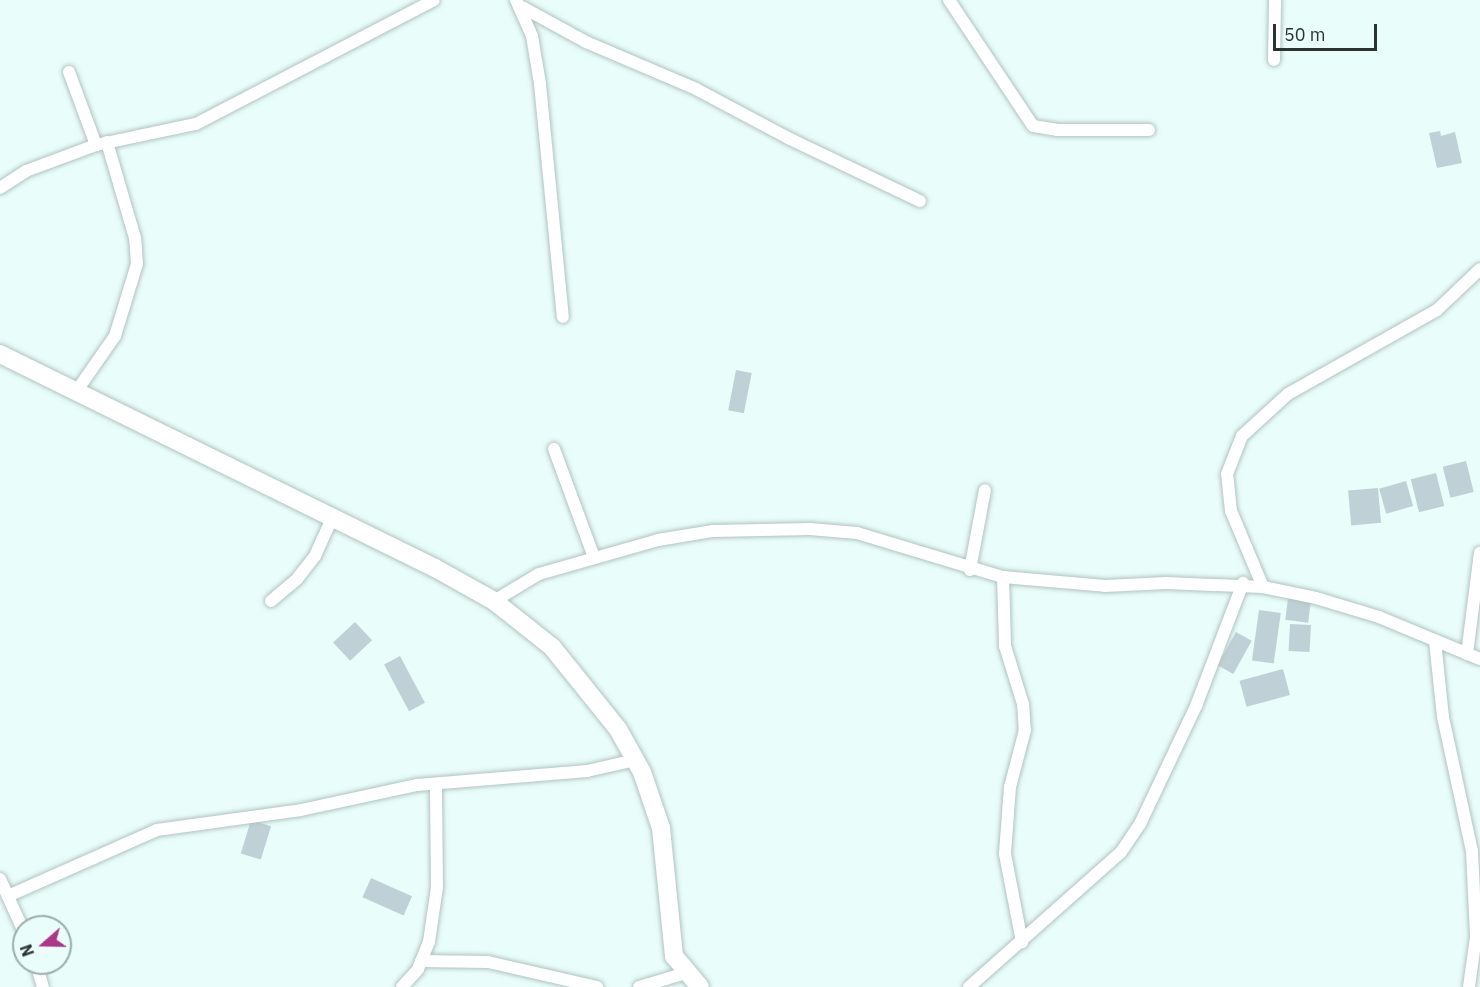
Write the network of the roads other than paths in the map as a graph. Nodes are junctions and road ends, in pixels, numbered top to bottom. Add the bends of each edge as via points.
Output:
1 (434, 0) edge
2 (949, 0) edge
3 (1275, 0) edge
4 (519, 4) edge
5 (1274, 60) dead end
6 (69, 72) dead end
7 (1149, 130) dead end
8 (101, 143) junction
9 (0, 188) edge
10 (920, 201) dead end
11 (1480, 269) edge
12 (563, 317) dead end
13 (0, 354) edge
14 (78, 389) junction
15 (554, 449) dead end
16 (985, 490) dead end
17 (333, 516) junction
18 (1480, 553) edge
19 (594, 557) junction
20 (970, 570) junction
21 (1003, 577) junction
22 (1243, 583) junction
23 (1263, 587) junction
24 (271, 601) dead end
25 (494, 601) junction
26 (1435, 642) junction
27 (1467, 654) junction
28 (1480, 659) edge
29 (635, 760) junction
30 (436, 784) junction
31 (0, 879) edge
32 (8, 896) junction
33 (16, 915) edge
34 (1022, 942) junction
35 (421, 961) junction
36 (686, 973) junction
37 (402, 987) edge
38 (597, 987) edge
39 (639, 987) edge
40 (700, 987) edge
41 (969, 987) edge
42 (1469, 987) edge

1 - 8 street via 196,123
2 - 7 street via 1033,126 1057,130
3 - 5 street
4 - 10 street via 586,42 696,89
4 - 12 street via 540,84
6 - 8 street
8 - 9 street via 26,171
8 - 14 street via 135,238 137,264 115,336
11 - 23 street via 1437,310 1288,394 1242,436 1227,474 1231,511
13 - 14 main road
14 - 17 main road
15 - 19 street
16 - 20 street
17 - 24 street via 315,556 297,579
17 - 25 main road
18 - 27 street
19 - 20 street via 713,531 810,528 857,533
19 - 25 street via 539,574
20 - 21 street
21 - 22 street via 1105,586
21 - 34 street via 1005,646 1023,704 1025,730 1010,787 1005,854
22 - 23 street
22 - 34 street via 1196,706 1140,824 1121,852
23 - 26 street via 1379,617
25 - 29 main road via 552,647 593,695
26 - 27 street
26 - 42 street via 1443,717 1472,850 1476,937
27 - 28 street
29 - 30 street via 587,771
29 - 36 main road via 661,828 669,937 674,956
30 - 32 street via 301,810 158,830
30 - 35 street via 437,887 429,942
31 - 32 street
32 - 33 street
34 - 41 street
35 - 37 street
35 - 38 street via 496,963
36 - 39 street
36 - 40 main road

